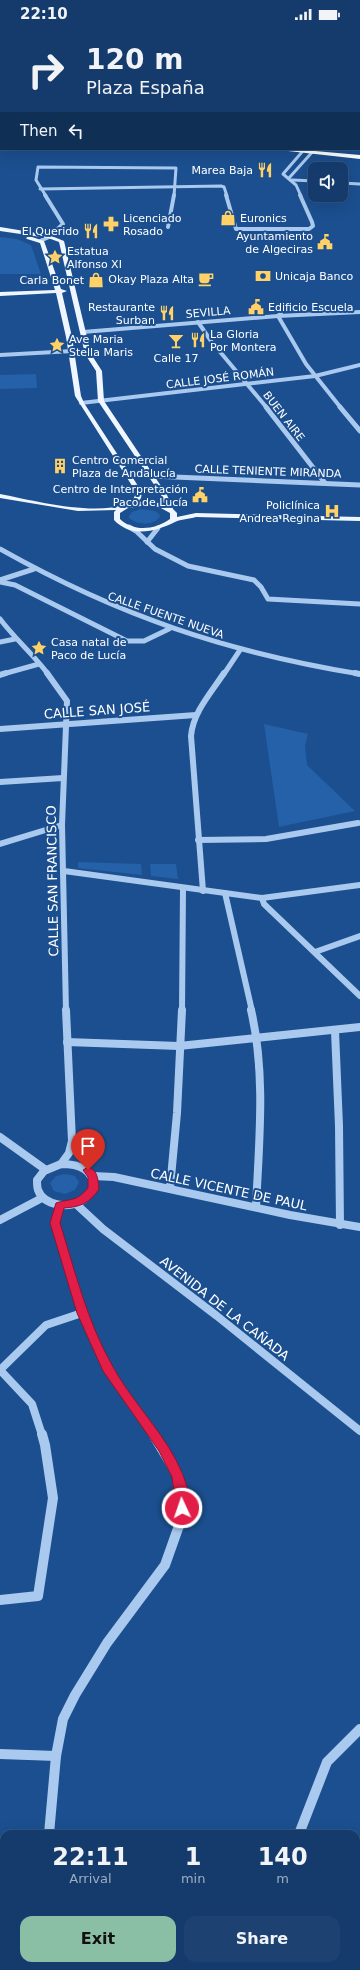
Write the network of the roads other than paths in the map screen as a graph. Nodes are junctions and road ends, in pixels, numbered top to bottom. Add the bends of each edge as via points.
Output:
1 (283, 150) edge
2 (335, 150) edge
3 (313, 151) edge
4 (302, 152) junction
5 (360, 152) edge
6 (360, 157) edge
7 (290, 179) junction
8 (308, 180) edge
9 (348, 183) edge
10 (360, 184) edge
11 (176, 187) junction
12 (40, 189) junction
13 (168, 227) dead end
14 (0, 229) edge
15 (0, 234) edge
16 (49, 236) junction
17 (40, 241) junction
18 (71, 289) junction
19 (58, 290) junction
20 (0, 291) edge
21 (0, 294) edge
22 (279, 305) dead end
23 (360, 312) edge
24 (278, 316) junction
25 (198, 322) junction
26 (83, 332) junction
27 (73, 351) junction
28 (0, 355) edge
29 (360, 365) edge
30 (315, 376) junction
31 (248, 384) junction
32 (102, 401) junction
33 (81, 403) junction
34 (360, 431) edge
35 (151, 476) junction
36 (325, 484) junction
37 (360, 485) edge
38 (0, 496) edge
39 (0, 501) edge
40 (129, 505) junction
41 (170, 509) junction
42 (196, 515) junction
43 (116, 519) junction
44 (360, 519) edge
45 (173, 520) junction
46 (128, 527) junction
47 (158, 528) junction
48 (147, 542) junction
49 (0, 549) edge
50 (34, 569) junction
51 (0, 581) edge
52 (360, 604) edge
53 (0, 619) edge
54 (169, 629) junction
55 (15, 639) junction
56 (0, 642) edge
57 (240, 650) junction
58 (39, 664) junction
59 (360, 674) edge
60 (0, 675) edge
61 (196, 715) junction
62 (66, 723) junction
63 (0, 729) edge
64 (63, 778) junction
65 (0, 782) edge
66 (358, 823) dead end
67 (62, 825) junction
68 (198, 840) junction
69 (0, 844) edge
70 (64, 871) junction
71 (360, 886) edge
72 (183, 888) junction
73 (203, 891) junction
74 (225, 894) junction
75 (262, 898) junction
76 (360, 936) edge
77 (315, 952) junction
78 (360, 996) edge
79 (360, 1027) edge
80 (335, 1031) junction
81 (258, 1039) junction
82 (67, 1042) junction
83 (179, 1046) junction
84 (0, 1137) edge
85 (61, 1164) junction
86 (46, 1170) junction
87 (93, 1176) junction
88 (170, 1188) junction
89 (42, 1198) junction
90 (76, 1204) junction
91 (60, 1205) junction
92 (256, 1207) junction
93 (0, 1220) edge
94 (340, 1225) junction
95 (360, 1227) edge
96 (82, 1313) junction
97 (0, 1370) edge
98 (360, 1431) edge
99 (0, 1600) edge
100 (360, 1729) edge
101 (0, 1754) edge
102 (56, 1756) junction
103 (49, 1830) edge
104 (301, 1830) edge

1 - 4 highway
2 - 5 highway
3 - 4 highway
3 - 6 highway
3 - 7 street
4 - 7 street via 283,174
7 - 8 street
7 - 11 street via 296,185 312,222 313,226 309,229 236,229 224,187
9 - 10 street
11 - 12 street
11 - 12 street via 176,168 38,167 36,180
11 - 13 street
12 - 16 street via 63,224
14 - 16 main road
15 - 17 main road
16 - 17 street
16 - 18 main road via 60,241
17 - 19 main road
18 - 19 main road
18 - 26 main road
19 - 20 main road
19 - 21 main road
19 - 27 main road
22 - 24 street via 281,313
23 - 24 street, SEVILLA
24 - 25 street, SEVILLA
24 - 30 street
25 - 26 street, SEVILLA
25 - 31 street, BUEN AIRE
26 - 32 main road via 88,354 99,371
27 - 28 street
27 - 33 main road
29 - 30 street, CALLE JOSÉ ROMÁN
30 - 31 street, CALLE JOSÉ ROMÁN
30 - 34 street
31 - 32 street, CALLE JOSÉ ROMÁN
31 - 36 street, BUEN AIRE
32 - 33 street, CALLE JOSÉ ROMÁN
32 - 35 main road
33 - 40 main road via 139,492 138,498
35 - 36 street, CALLE TENIENTE MIRANDA
35 - 41 main road
36 - 37 street, CALLE TENIENTE MIRANDA
38 - 40 main road via 99,510
39 - 43 main road
40 - 41 main road via 155,503
40 - 43 main road via 117,512
41 - 42 main road via 192,512
41 - 45 main road
42 - 44 main road
42 - 45 main road
43 - 46 main road
45 - 47 main road
46 - 47 main road
46 - 48 street
47 - 48 street
48 - 52 street via 188,566 249,578 263,586 266,597 272,600
49 - 50 street, CALLE FUENTE NUEVA
50 - 51 street
50 - 54 street, CALLE FUENTE NUEVA via 97,601
51 - 54 street via 15,585 127,641 146,642
53 - 55 street, CALLE SAN FRANCISCO
54 - 57 street, CALLE FUENTE NUEVA
55 - 56 street
55 - 58 street, CALLE SAN FRANCISCO
57 - 59 street, CALLE FUENTE NUEVA
57 - 61 street
58 - 60 street
58 - 62 street, CALLE SAN FRANCISCO via 67,701
61 - 62 street, CALLE SAN JOSÉ
61 - 68 street via 192,724 192,736
62 - 63 street, CALLE SAN JOSÉ
62 - 64 street, CALLE SAN FRANCISCO
64 - 65 street
64 - 67 street, CALLE SAN FRANCISCO
66 - 68 street via 266,839
67 - 69 street
67 - 70 street, CALLE SAN FRANCISCO
68 - 73 street
70 - 72 street
70 - 82 street, CALLE SAN FRANCISCO
71 - 75 street
72 - 73 street
72 - 83 street via 184,963
73 - 74 street
74 - 75 street
74 - 81 street
75 - 77 street via 264,904
76 - 77 street
77 - 78 street
79 - 80 street
80 - 81 street
80 - 94 street
81 - 83 street
81 - 92 street via 260,1117
82 - 83 street
82 - 85 street, CALLE SAN FRANCISCO via 72,1141 69,1153
83 - 88 street via 178,1112
84 - 86 street
85 - 86 street
85 - 87 street via 80,1166
86 - 89 street via 37,1180 36,1187
87 - 88 street, CALLE VICENTE DE PAUL via 114,1177
87 - 90 street via 94,1189 84,1200
88 - 92 street, CALLE VICENTE DE PAUL
89 - 91 street
89 - 93 street
90 - 91 street
90 - 98 street, AVENIDA DE LA CAÑADA via 103,1229 217,1316
91 - 96 street via 55,1223
92 - 94 street, CALLE VICENTE DE PAUL
94 - 95 street, CALLE VICENTE DE PAUL
96 - 97 street via 46,1325
96 - 102 street via 107,1368 163,1448 178,1476 182,1496 181,1520 165,1565 107,1643 75,1694 63,1719
97 - 99 street via 32,1404 45,1445 53,1498 38,1596
100 - 104 street via 327,1762
101 - 102 street
102 - 103 street

